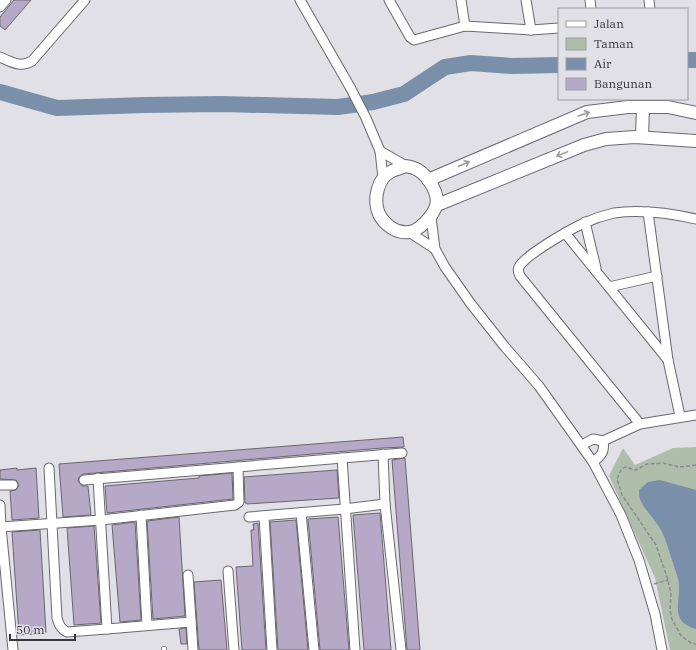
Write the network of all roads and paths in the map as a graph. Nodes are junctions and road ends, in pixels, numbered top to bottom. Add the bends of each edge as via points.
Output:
1 (85, 0) edge
2 (301, 0) edge
3 (389, 0) edge
4 (461, 0) edge
5 (526, 0) edge
6 (465, 26) junction
7 (558, 28) edge
8 (531, 30) junction
9 (0, 57) edge
10 (643, 107) junction
11 (696, 113) edge
12 (642, 137) junction
13 (696, 141) edge
14 (380, 151) junction
15 (406, 166) junction
16 (383, 178) junction
17 (428, 180) junction
18 (437, 205) junction
19 (648, 212) junction
20 (431, 217) junction
21 (696, 219) edge
22 (585, 222) junction
23 (409, 232) junction
24 (565, 233) junction
25 (435, 249) junction
26 (596, 271) junction
27 (657, 276) junction
28 (609, 287) junction
29 (668, 360) junction
30 (696, 415) edge
31 (680, 416) junction
32 (640, 424) junction
33 (603, 441) junction
34 (582, 445) junction
35 (402, 453) dead end
36 (383, 454) junction
37 (342, 458) junction
38 (593, 462) junction
39 (696, 465) edge
40 (238, 467) junction
41 (49, 468) dead end
42 (98, 478) junction
43 (84, 480) dead end
44 (0, 485) edge
45 (13, 485) dead end
46 (385, 504) junction
47 (0, 505) edge
48 (344, 509) junction
49 (301, 513) junction
50 (141, 515) junction
51 (264, 516) junction
52 (248, 518) dead end
53 (101, 520) junction
54 (52, 523) junction
55 (0, 527) edge
56 (228, 571) dead end
57 (188, 575) dead end
58 (668, 580) junction
59 (647, 586) junction
60 (191, 622) junction
61 (147, 625) junction
62 (107, 629) junction
63 (696, 644) edge
64 (13, 650) edge
65 (193, 650) edge
66 (234, 650) edge
67 (272, 650) edge
68 (314, 650) edge
69 (355, 650) edge
70 (401, 650) edge
71 (662, 650) edge

1 - 9 street via 32,61 17,64
2 - 14 street via 350,87
3 - 6 street via 414,40
4 - 6 street
5 - 8 street
6 - 8 street
7 - 8 street
10 - 11 street via 668,107
10 - 12 street
17 -> 10 street via 587,112
12 - 13 street
12 -> 18 street via 606,139 584,145
14 - 15 street
14 - 16 street
15 - 16 street via 391,171
15 - 17 street via 418,170
16 - 23 street via 378,187 376,202 379,213 394,229
17 - 18 street via 434,189
18 - 20 street
19 - 21 street via 676,214
19 - 22 street via 612,214
19 - 27 street
20 - 23 street
20 - 25 street
22 - 24 street
22 - 26 street
23 - 25 street
24 - 26 street
24 - 32 street via 532,254 519,266 518,271
25 - 34 street via 471,304 539,386
26 - 28 street
27 - 28 street
27 - 29 street
28 - 29 street
29 - 31 street
30 - 31 street
31 - 32 street
32 - 33 street
33 - 34 street via 594,439
33 - 38 street via 603,452
34 - 38 street
35 - 36 street
36 - 37 street
36 - 46 street
37 - 40 street
37 - 48 street
38 - 59 street via 621,515
39 - 58 path via 679,467 663,463 647,464 636,470 625,467 617,479 622,495 656,545
40 - 42 street
40 - 50 street via 239,502 235,505
41 - 54 street
42 - 43 street
42 - 53 street
44 - 45 street
46 - 48 street
46 - 70 street
47 - 55 street
48 - 49 street
48 - 69 street
49 - 51 street
49 - 68 street
50 - 53 street
50 - 61 street
51 - 52 street
51 - 67 street
53 - 54 street
53 - 62 street
54 - 55 street
54 - 62 street via 57,618 60,626 67,632
55 - 64 street
56 - 66 street
57 - 60 street
58 - 59 path
58 - 63 path via 672,619 681,636
59 - 71 street via 656,614
60 - 61 street
60 - 65 street
61 - 62 street

